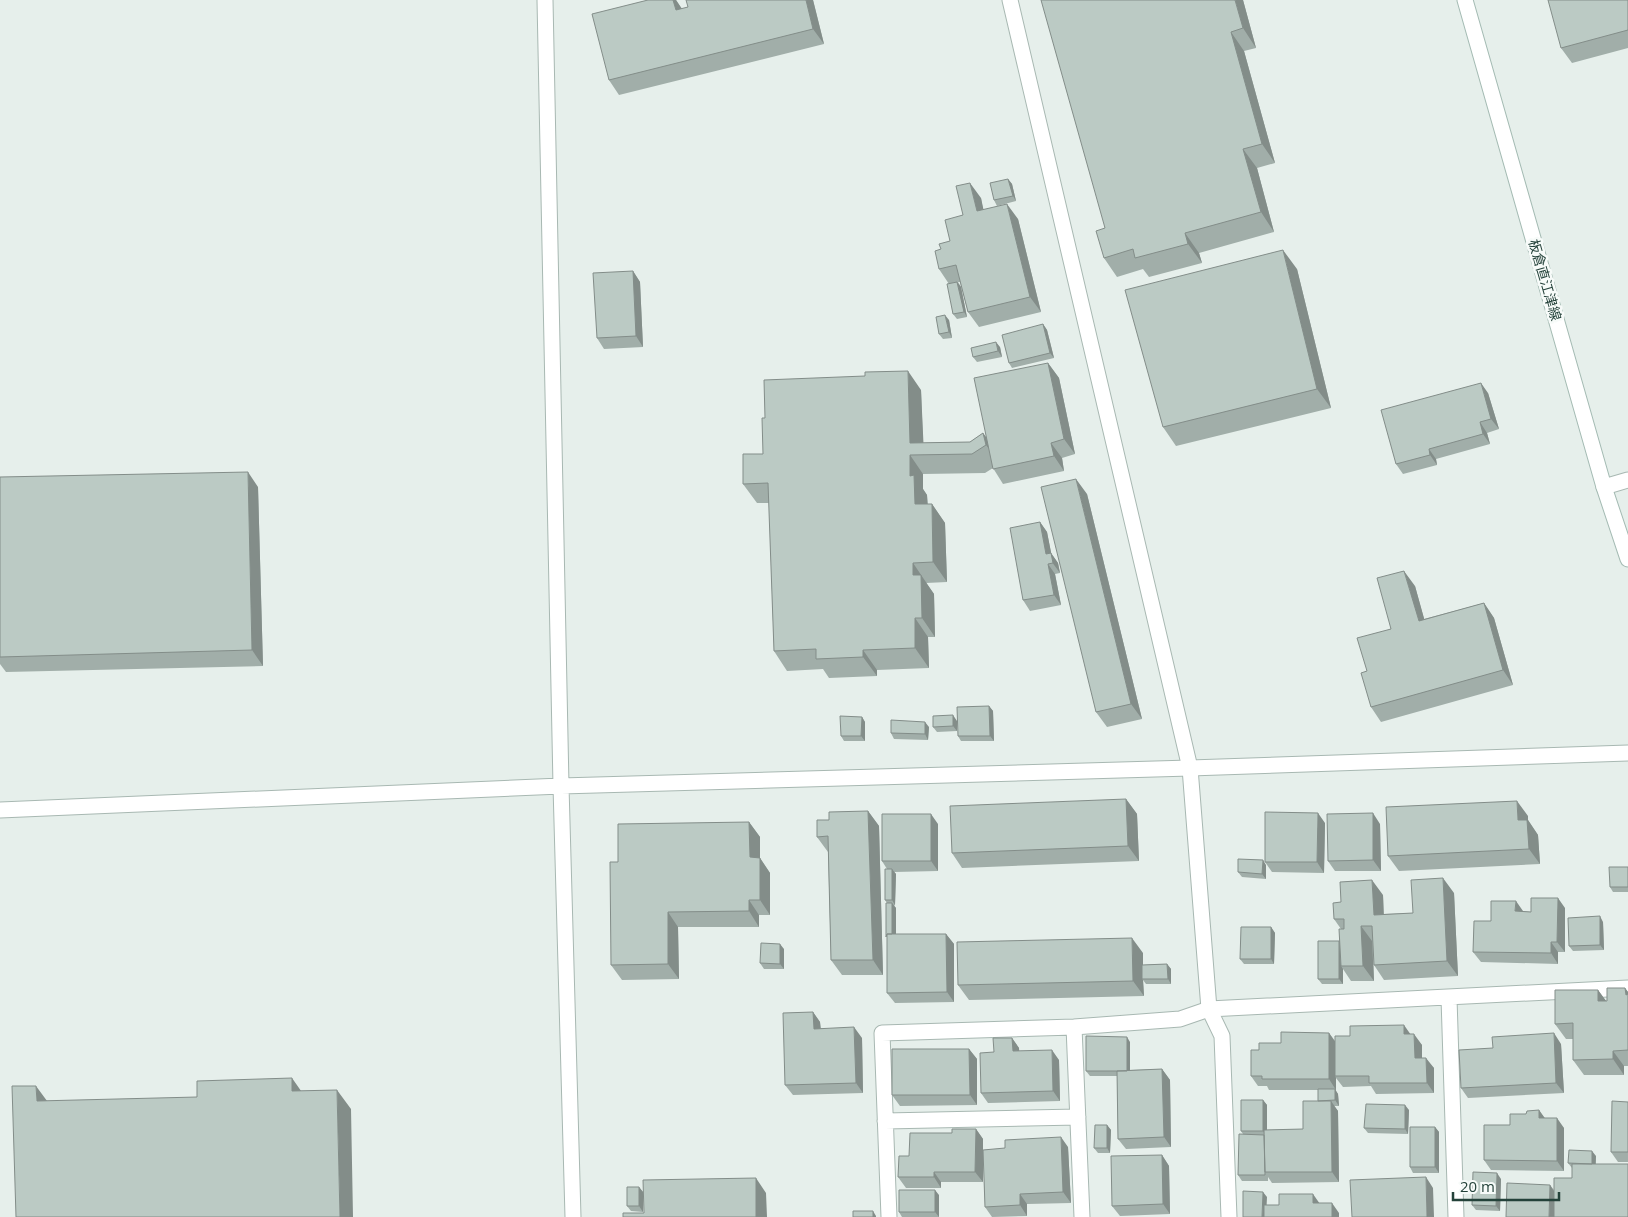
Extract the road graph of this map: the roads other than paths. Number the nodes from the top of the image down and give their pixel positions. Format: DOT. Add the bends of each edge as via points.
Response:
graph roads {
  1 [pos="545,0"];
  2 [pos="1010,0"];
  3 [pos="1465,0"];
  4 [pos="1628,480"];
  5 [pos="1604,487"];
  6 [pos="1628,559"];
  7 [pos="1628,753"];
  8 [pos="1190,768"];
  9 [pos="561,786"];
  10 [pos="0,810"];
  11 [pos="1628,988"];
  12 [pos="1449,998"];
  13 [pos="1209,1009"];
  14 [pos="1074,1027"];
  15 [pos="1078,1118"];
  16 [pos="885,1121"];
  17 [pos="573,1217"];
  18 [pos="889,1217"];
  19 [pos="1082,1217"];
  20 [pos="1229,1217"];
  21 [pos="1456,1217"];
  1 -- 9 [label="street"];
  2 -- 8 [label="street"];
  3 -- 5 [label="street, 板倉直江津線"];
  4 -- 5 [label="street"];
  5 -- 6 [label="street, 板倉直江津線"];
  7 -- 8 [label="street"];
  8 -- 9 [label="street"];
  8 -- 13 [label="street"];
  9 -- 10 [label="street"];
  9 -- 17 [label="street"];
  11 -- 12 [label="street"];
  12 -- 13 [label="street"];
  12 -- 21 [label="street"];
  13 -- 14 [label="street" via="1180,1019"];
  13 -- 20 [label="street" via="1222,1036"];
  14 -- 15 [label="street"];
  14 -- 16 [label="street" via="882,1033"];
  15 -- 16 [label="street"];
  15 -- 19 [label="street"];
  16 -- 18 [label="street"];
}
